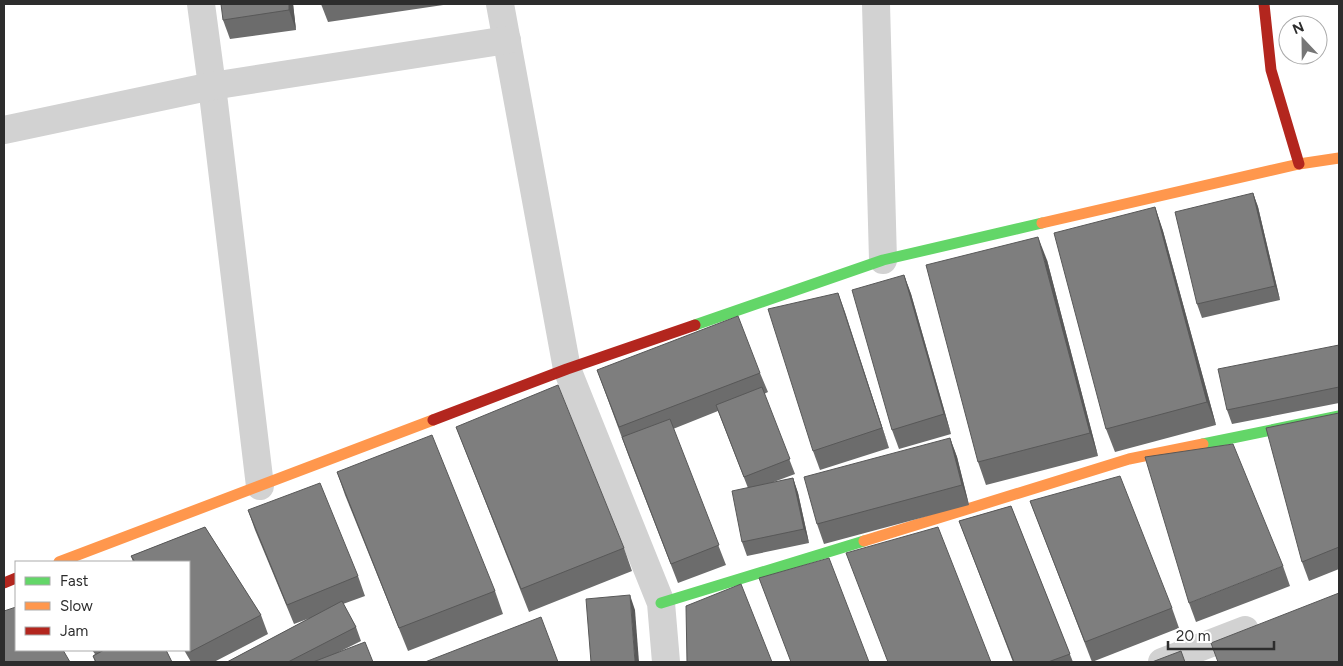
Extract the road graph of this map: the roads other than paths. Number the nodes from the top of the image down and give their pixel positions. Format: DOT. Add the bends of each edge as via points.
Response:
graph roads {
  1 [pos="201,4"];
  2 [pos="500,4"];
  3 [pos="876,4"];
  4 [pos="1264,4"];
  5 [pos="507,40"];
  6 [pos="212,86"];
  7 [pos="4,130"];
  8 [pos="1339,158"];
  9 [pos="1299,164"];
  10 [pos="883,260"];
  11 [pos="567,369"];
  12 [pos="1339,416"];
  13 [pos="260,486"];
  14 [pos="62,561"];
  15 [pos="661,602"];
  16 [pos="1268,621"];
  17 [pos="666,662"];
  18 [pos="1162,662"];
  1 -- 6 [label="street"];
  2 -- 5 [label="street"];
  3 -- 10 [label="street"];
  4 -- 9 [label="street" via="1271,70"];
  5 -- 6 [label="street"];
  5 -- 11 [label="street"];
  6 -- 7 [label="street"];
  6 -- 13 [label="street"];
  8 -- 9 [label="street"];
  9 -- 10 [label="street"];
  10 -- 11 [label="street"];
  11 -- 13 [label="street"];
  11 -- 15 [label="street"];
  12 -- 15 [label="street" via="1129,459"];
  13 -- 14 [label="street"];
  15 -- 17 [label="street"];
  16 -- 18 [label="street"];
}
